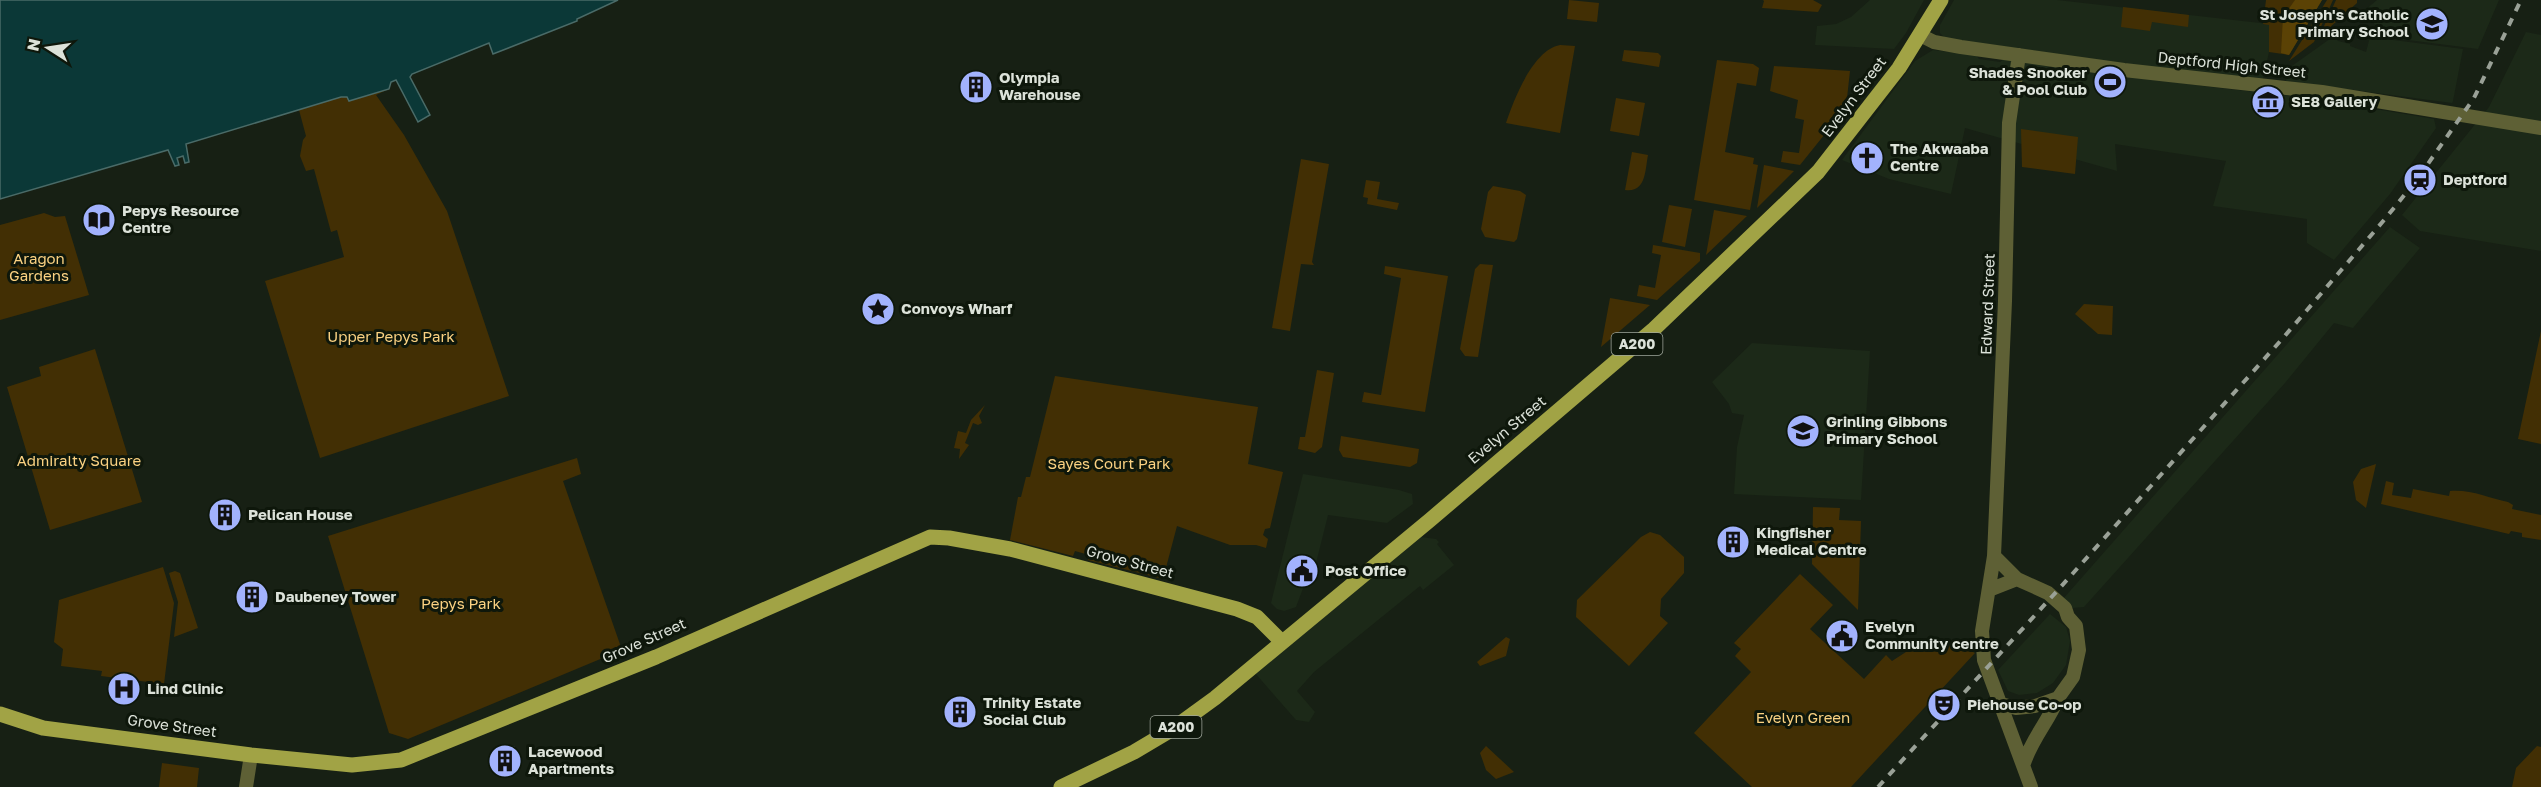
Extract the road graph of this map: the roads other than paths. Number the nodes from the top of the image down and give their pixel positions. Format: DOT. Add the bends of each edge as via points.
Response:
graph roads {
  1 [pos="1941,0"];
  2 [pos="1920,35"];
  3 [pos="2019,55"];
  4 [pos="2541,128"];
  5 [pos="1994,556"];
  6 [pos="2017,579"];
  7 [pos="1989,590"];
  8 [pos="1282,642"];
  9 [pos="2058,698"];
  10 [pos="2001,704"];
  11 [pos="0,714"];
  12 [pos="251,755"];
  13 [pos="2024,764"];
  14 [pos="246,787"];
  15 [pos="1061,787"];
  16 [pos="2031,787"];
  1 -- 2 [label="main road, A200"];
  2 -- 3 [label="street, Deptford High Street" via="1934,42"];
  2 -- 8 [label="main road, Evelyn Street / A200" via="1837,149 1764,226 1654,329"];
  3 -- 4 [label="street, Deptford High Street" via="2322,92"];
  3 -- 5 [label="street, Edward Street" via="2007,156"];
  5 -- 6 [label="street"];
  5 -- 7 [label="street, Edward Street"];
  6 -- 7 [label="street"];
  6 -- 9 [label="street" via="2037,589 2058,615 2072,621 2079,638 2077,664"];
  7 -- 10 [label="street, Edward Street" via="1982,651"];
  8 -- 12 [label="main road, Grove Street" via="1257,617 1237,609 1010,549 930,537 645,661 401,760 352,765"];
  8 -- 15 [label="main road, Evelyn Street / A200" via="1171,730"];
  9 -- 10 [label="street" via="2016,708"];
  9 -- 13 [label="street"];
  10 -- 13 [label="street, Edward Street"];
  11 -- 12 [label="main road, Grove Street" via="43,728"];
  12 -- 14 [label="street"];
  13 -- 16 [label="street, Edward Street"];
}
